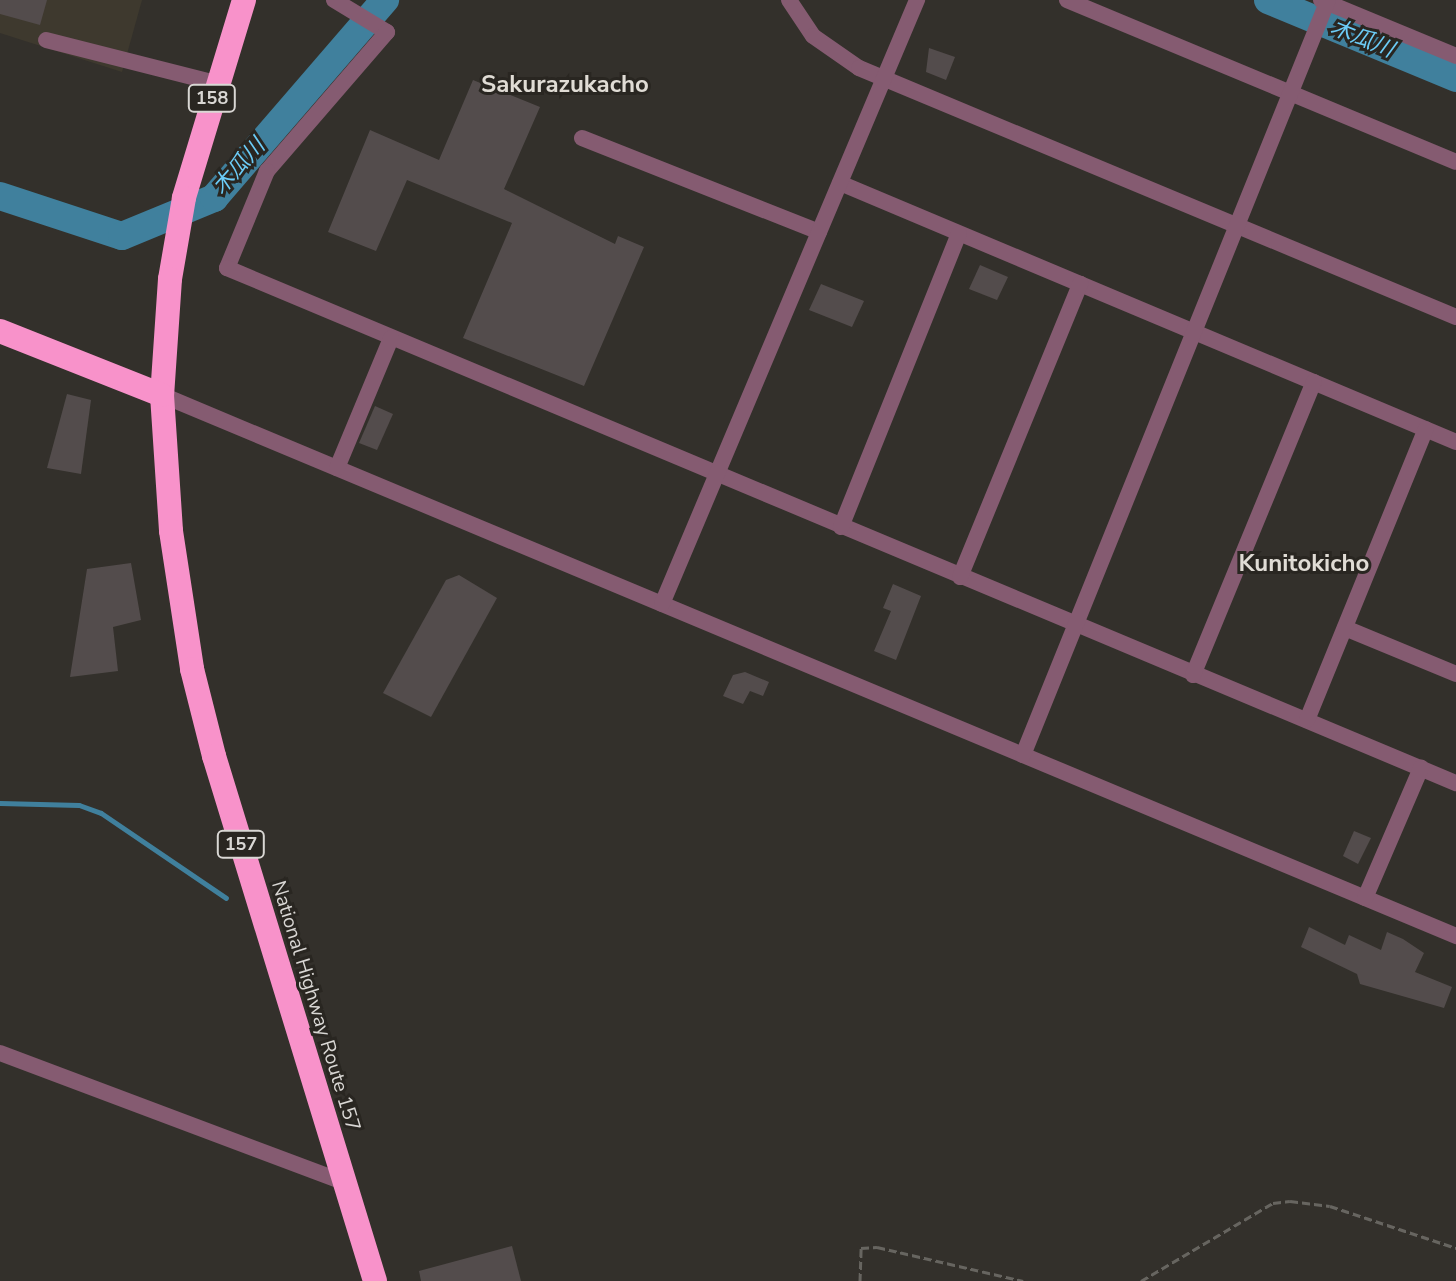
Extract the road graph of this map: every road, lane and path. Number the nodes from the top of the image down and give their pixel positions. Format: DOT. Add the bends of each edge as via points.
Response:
graph roads {
  1 [pos="244,0"];
  2 [pos="334,0"];
  3 [pos="789,0"];
  4 [pos="917,0"];
  5 [pos="1067,0"];
  6 [pos="360,7"];
  7 [pos="1324,8"];
  8 [pos="46,40"];
  9 [pos="1456,56"];
  10 [pos="884,79"];
  11 [pos="216,83"];
  12 [pos="1293,94"];
  13 [pos="582,138"];
  14 [pos="1456,162"];
  15 [pos="840,183"];
  16 [pos="1241,226"];
  17 [pos="819,232"];
  18 [pos="959,234"];
  19 [pos="1080,284"];
  20 [pos="1456,317"];
  21 [pos="0,331"];
  22 [pos="1197,333"];
  23 [pos="391,338"];
  24 [pos="1314,382"];
  25 [pos="162,395"];
  26 [pos="1426,429"];
  27 [pos="1456,442"];
  28 [pos="337,468"];
  29 [pos="717,475"];
  30 [pos="841,527"];
  31 [pos="960,577"];
  32 [pos="662,604"];
  33 [pos="1076,626"];
  34 [pos="1345,628"];
  35 [pos="1456,674"];
  36 [pos="1193,675"];
  37 [pos="1307,720"];
  38 [pos="1023,755"];
  39 [pos="1421,768"];
  40 [pos="1456,783"];
  41 [pos="1365,898"];
  42 [pos="1456,936"];
  43 [pos="0,1053"];
  44 [pos="345,1183"];
  45 [pos="1456,1248"];
  46 [pos="375,1281"];
  47 [pos="860,1281"];
  48 [pos="1023,1281"];
  49 [pos="1141,1281"];
  1 -- 11 [label="highway, 158"];
  2 -- 6 [label="street"];
  3 -- 10 [label="street" via="832,54"];
  4 -- 10 [label="street"];
  5 -- 12 [label="street"];
  6 -- 23 [label="street" via="384,30 267,171 227,268"];
  7 -- 9 [label="street"];
  7 -- 12 [label="street"];
  8 -- 11 [label="street"];
  10 -- 15 [label="street"];
  10 -- 16 [label="street"];
  11 -- 25 [label="highway, 158" via="184,198"];
  12 -- 14 [label="street"];
  12 -- 16 [label="street"];
  13 -- 17 [label="street"];
  15 -- 17 [label="street"];
  15 -- 18 [label="street"];
  16 -- 20 [label="street"];
  16 -- 22 [label="street"];
  17 -- 29 [label="street"];
  18 -- 19 [label="street"];
  18 -- 30 [label="street"];
  19 -- 22 [label="street"];
  19 -- 31 [label="street"];
  21 -- 25 [label="highway"];
  22 -- 24 [label="street"];
  22 -- 33 [label="street"];
  23 -- 28 [label="street"];
  23 -- 29 [label="street"];
  24 -- 26 [label="street"];
  24 -- 36 [label="street"];
  25 -- 28 [label="street"];
  25 -- 44 [label="highway, National Highway Route 157 / 157" via="177,595 192,669"];
  26 -- 27 [label="street"];
  26 -- 34 [label="street"];
  28 -- 32 [label="street"];
  29 -- 30 [label="street"];
  29 -- 32 [label="street"];
  30 -- 31 [label="street"];
  31 -- 33 [label="street"];
  32 -- 38 [label="street"];
  33 -- 36 [label="street"];
  33 -- 38 [label="street"];
  34 -- 35 [label="street"];
  34 -- 37 [label="street"];
  36 -- 37 [label="street"];
  37 -- 39 [label="street"];
  38 -- 41 [label="street"];
  39 -- 40 [label="street"];
  39 -- 41 [label="street"];
  41 -- 42 [label="street"];
  43 -- 44 [label="street"];
  44 -- 46 [label="highway, National Highway Route 157 / 157"];
  45 -- 49 [label="path" via="1330,1206 1290,1201 1273,1203"];
  47 -- 48 [label="path" via="861,1248 877,1247"];
}
